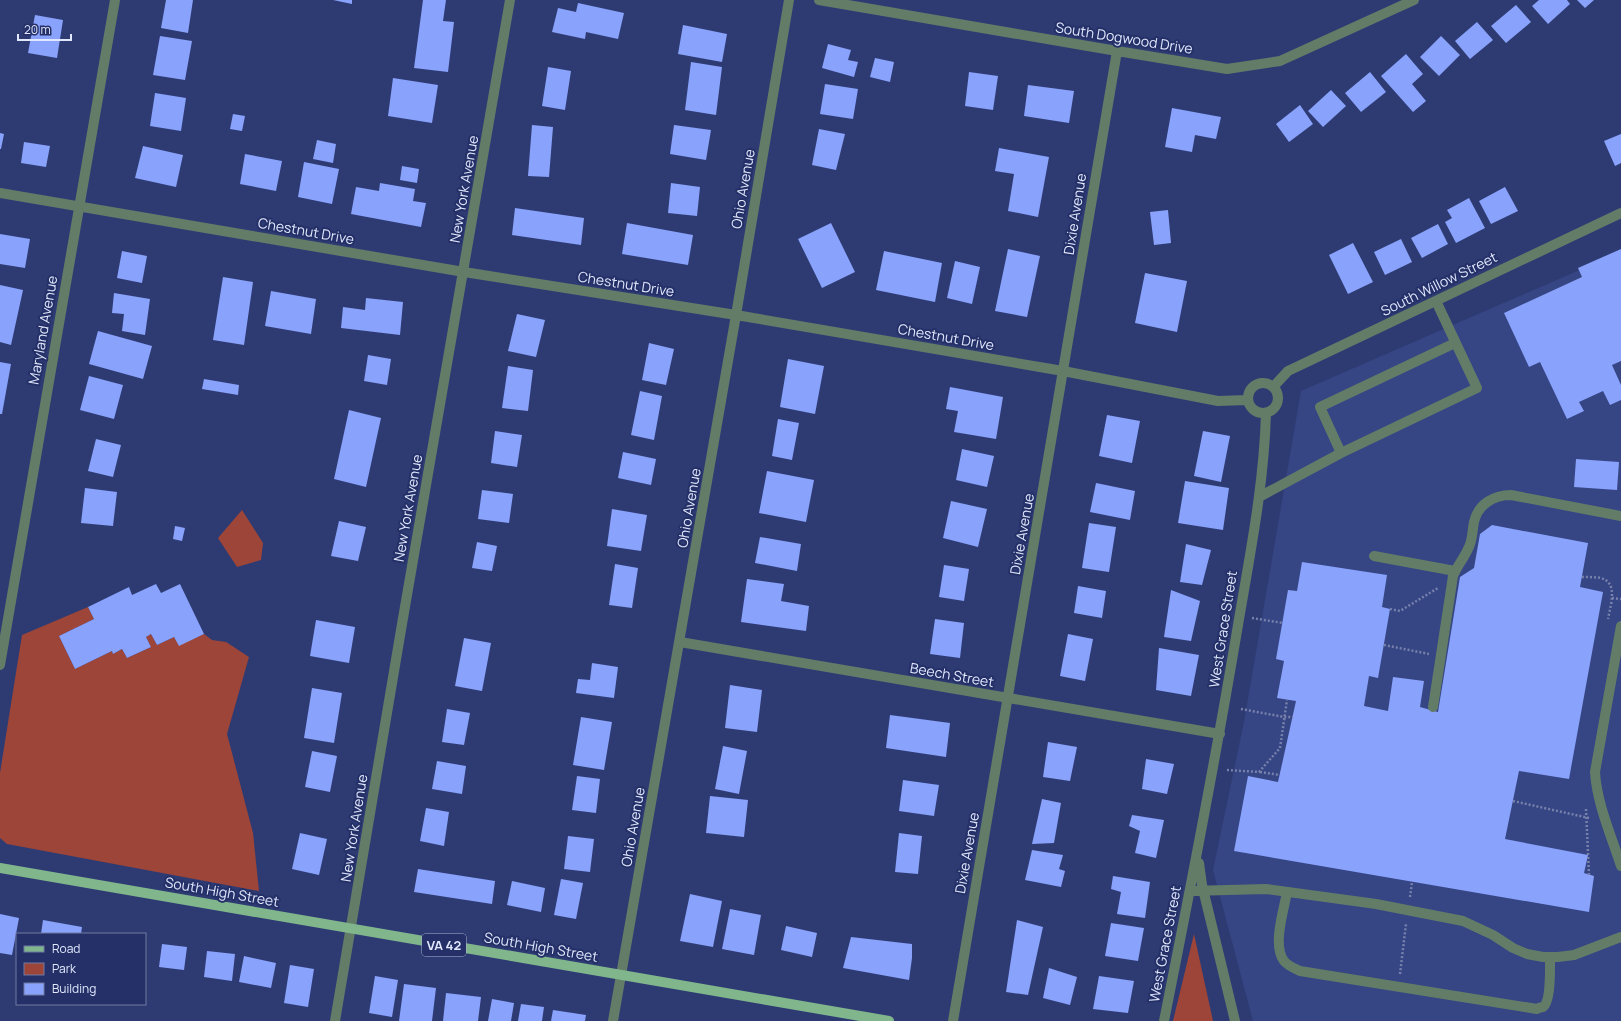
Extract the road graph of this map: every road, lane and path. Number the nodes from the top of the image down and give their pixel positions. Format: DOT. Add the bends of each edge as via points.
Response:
graph roads {
  1 [pos="115,0"];
  2 [pos="510,0"];
  3 [pos="789,0"];
  4 [pos="819,0"];
  5 [pos="1414,0"];
  6 [pos="1117,51"];
  7 [pos="0,193"];
  8 [pos="78,207"];
  9 [pos="1621,213"];
  10 [pos="464,272"];
  11 [pos="1436,301"];
  12 [pos="736,315"];
  13 [pos="1455,342"];
  14 [pos="1063,371"];
  15 [pos="1273,387"];
  16 [pos="1247,400"];
  17 [pos="1266,413"];
  18 [pos="1341,453"];
  19 [pos="1259,497"];
  20 [pos="1621,516"];
  21 [pos="1374,556"];
  22 [pos="1455,571"];
  23 [pos="1612,598"];
  24 [pos="1621,599"];
  25 [pos="1390,609"];
  26 [pos="1240,616"];
  27 [pos="1283,623"];
  28 [pos="1621,626"];
  29 [pos="680,642"];
  30 [pos="1384,645"];
  31 [pos="1441,656"];
  32 [pos="0,665"];
  33 [pos="1008,699"];
  34 [pos="1286,700"];
  35 [pos="1433,708"];
  36 [pos="1241,709"];
  37 [pos="1284,717"];
  38 [pos="1293,717"];
  39 [pos="1220,734"];
  40 [pos="1214,769"];
  41 [pos="1259,772"];
  42 [pos="1280,775"];
  43 [pos="1513,801"];
  44 [pos="1606,822"];
  45 [pos="1199,849"];
  46 [pos="1621,865"];
  47 [pos="0,868"];
  48 [pos="1412,882"];
  49 [pos="1203,890"];
  50 [pos="1190,891"];
  51 [pos="1288,892"];
  52 [pos="1407,910"];
  53 [pos="351,929"];
  54 [pos="1621,936"];
  55 [pos="1550,958"];
  56 [pos="621,975"];
  57 [pos="1398,987"];
  58 [pos="335,1021"];
  59 [pos="613,1021"];
  60 [pos="889,1021"];
  61 [pos="953,1021"];
  62 [pos="1164,1021"];
  63 [pos="1235,1021"];
  1 -- 8 [label="street, Maryland Avenue"];
  2 -- 10 [label="street, New York Avenue"];
  3 -- 12 [label="street, Ohio Avenue"];
  4 -- 6 [label="street, South Dogwood Drive"];
  5 -- 6 [label="street, South Dogwood Drive" via="1280,61 1228,68"];
  6 -- 14 [label="street, Dixie Avenue"];
  7 -- 8 [label="street, Chestnut Drive"];
  8 -- 10 [label="street, Chestnut Drive"];
  8 -- 32 [label="street, Maryland Avenue"];
  9 -- 11 [label="street, South Willow Street"];
  10 -- 12 [label="street, Chestnut Drive"];
  10 -- 53 [label="street, New York Avenue"];
  11 -- 13 [label="street"];
  11 -- 15 [label="street, South Willow Street" via="1288,371"];
  12 -- 14 [label="street, Chestnut Drive"];
  12 -- 29 [label="street, Ohio Avenue"];
  13 -- 18 [label="street" via="1320,407"];
  13 -- 18 [label="street" via="1477,388"];
  14 -- 16 [label="street, Chestnut Drive" via="1218,401"];
  14 -- 33 [label="street, Dixie Avenue"];
  15 -- 16 [label="street" via="1258,384 1249,390"];
  15 -- 17 [label="street" via="1278,395 1277,404"];
  16 -- 17 [label="street" via="1252,410"];
  17 -- 19 [label="street, West Grace Street" via="1266,444"];
  18 -- 19 [label="street"];
  19 -- 26 [label="street, West Grace Street"];
  20 -- 22 [label="street" via="1511,495 1495,498 1486,503 1477,514 1471,543"];
  21 -- 22 [label="street"];
  22 -- 25 [label="path" via="1436,589 1400,611"];
  22 -- 31 [label="street"];
  23 -- 24 [label="path"];
  26 -- 27 [label="path"];
  26 -- 39 [label="street, West Grace Street"];
  28 -- 44 [label="street" via="1595,772"];
  29 -- 33 [label="street, Beech Street"];
  29 -- 56 [label="street, Ohio Avenue"];
  30 -- 31 [label="path"];
  31 -- 35 [label="street"];
  33 -- 39 [label="street, Beech Street"];
  33 -- 61 [label="street, Dixie Avenue"];
  34 -- 37 [label="path"];
  36 -- 37 [label="path"];
  37 -- 38 [label="path"];
  37 -- 41 [label="path" via="1280,748"];
  39 -- 40 [label="street, West Grace Street"];
  40 -- 41 [label="path"];
  40 -- 45 [label="street, West Grace Street"];
  41 -- 42 [label="path"];
  43 -- 44 [label="path"];
  44 -- 46 [label="street"];
  45 -- 49 [label="street, West Grace Street"];
  45 -- 50 [label="street, West Grace Street"];
  47 -- 53 [label="main road, South High Street / VA 42"];
  48 -- 52 [label="path"];
  49 -- 50 [label="street"];
  49 -- 51 [label="street" via="1266,889"];
  49 -- 63 [label="street, West Grace Street"];
  50 -- 62 [label="street, West Grace Street"];
  51 -- 52 [label="street"];
  51 -- 57 [label="street" via="1279,950 1289,966 1300,971"];
  52 -- 55 [label="street" via="1463,921 1520,952"];
  52 -- 57 [label="path"];
  53 -- 56 [label="main road, South High Street / VA 42"];
  53 -- 58 [label="street, New York Avenue"];
  54 -- 55 [label="street" via="1574,955"];
  55 -- 57 [label="street" via="1549,990 1543,1007"];
  56 -- 59 [label="street, Ohio Avenue"];
  56 -- 60 [label="main road, South High Street / VA 42"];
}
